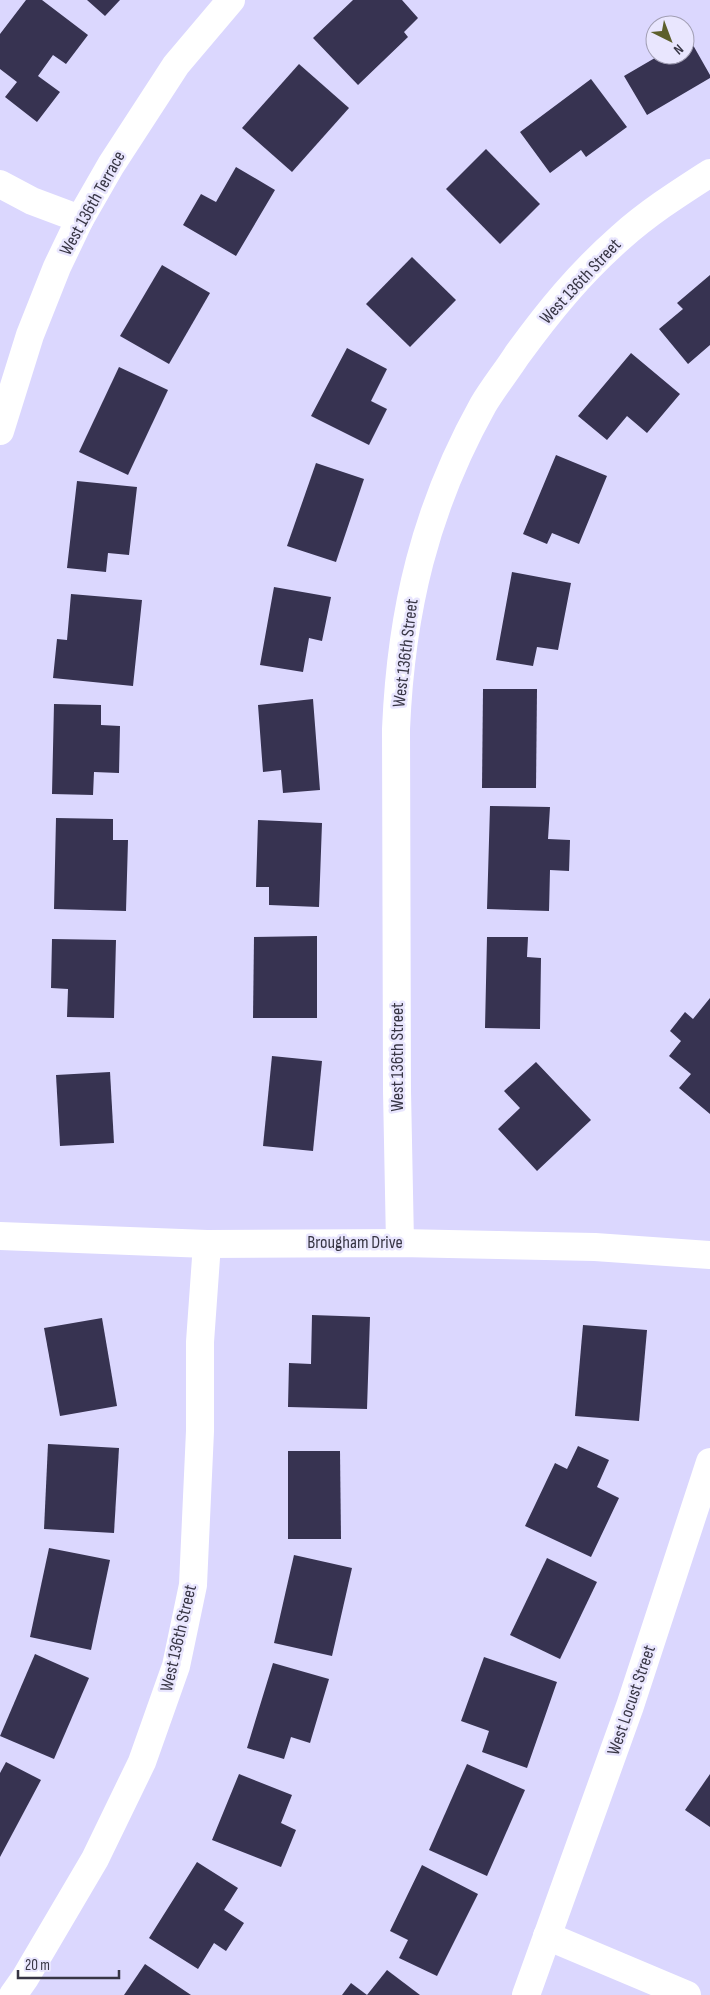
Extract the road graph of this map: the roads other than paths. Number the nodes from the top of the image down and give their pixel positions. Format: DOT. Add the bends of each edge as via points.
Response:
graph roads {
  1 [pos="231,0"];
  2 [pos="710,173"];
  3 [pos="0,184"];
  4 [pos="80,219"];
  5 [pos="0,431"];
  6 [pos="0,1236"];
  7 [pos="400,1243"];
  8 [pos="207,1244"];
  9 [pos="710,1255"];
  10 [pos="710,1462"];
  11 [pos="547,1936"];
  12 [pos="14,1995"];
  13 [pos="526,1995"];
  14 [pos="687,1995"];
  1 -- 4 [label="street, West 136th Terrace" via="176,65"];
  2 -- 7 [label="street, West 136th Street" via="622,236 547,313 480,412 458,454 419,560 407,614 396,730"];
  3 -- 4 [label="street" via="32,201"];
  4 -- 5 [label="street, West 136th Terrace" via="30,335"];
  6 -- 8 [label="street, Brougham Drive"];
  7 -- 8 [label="street, Brougham Drive"];
  7 -- 9 [label="street, Brougham Drive" via="595,1247"];
  8 -- 12 [label="street, West 136th Street" via="200,1342 200,1431 193,1584 176,1666 142,1762 95,1859"];
  10 -- 11 [label="street, West Locust Street" via="630,1706"];
  11 -- 13 [label="street, West Locust Street"];
  11 -- 14 [label="street"];
}
